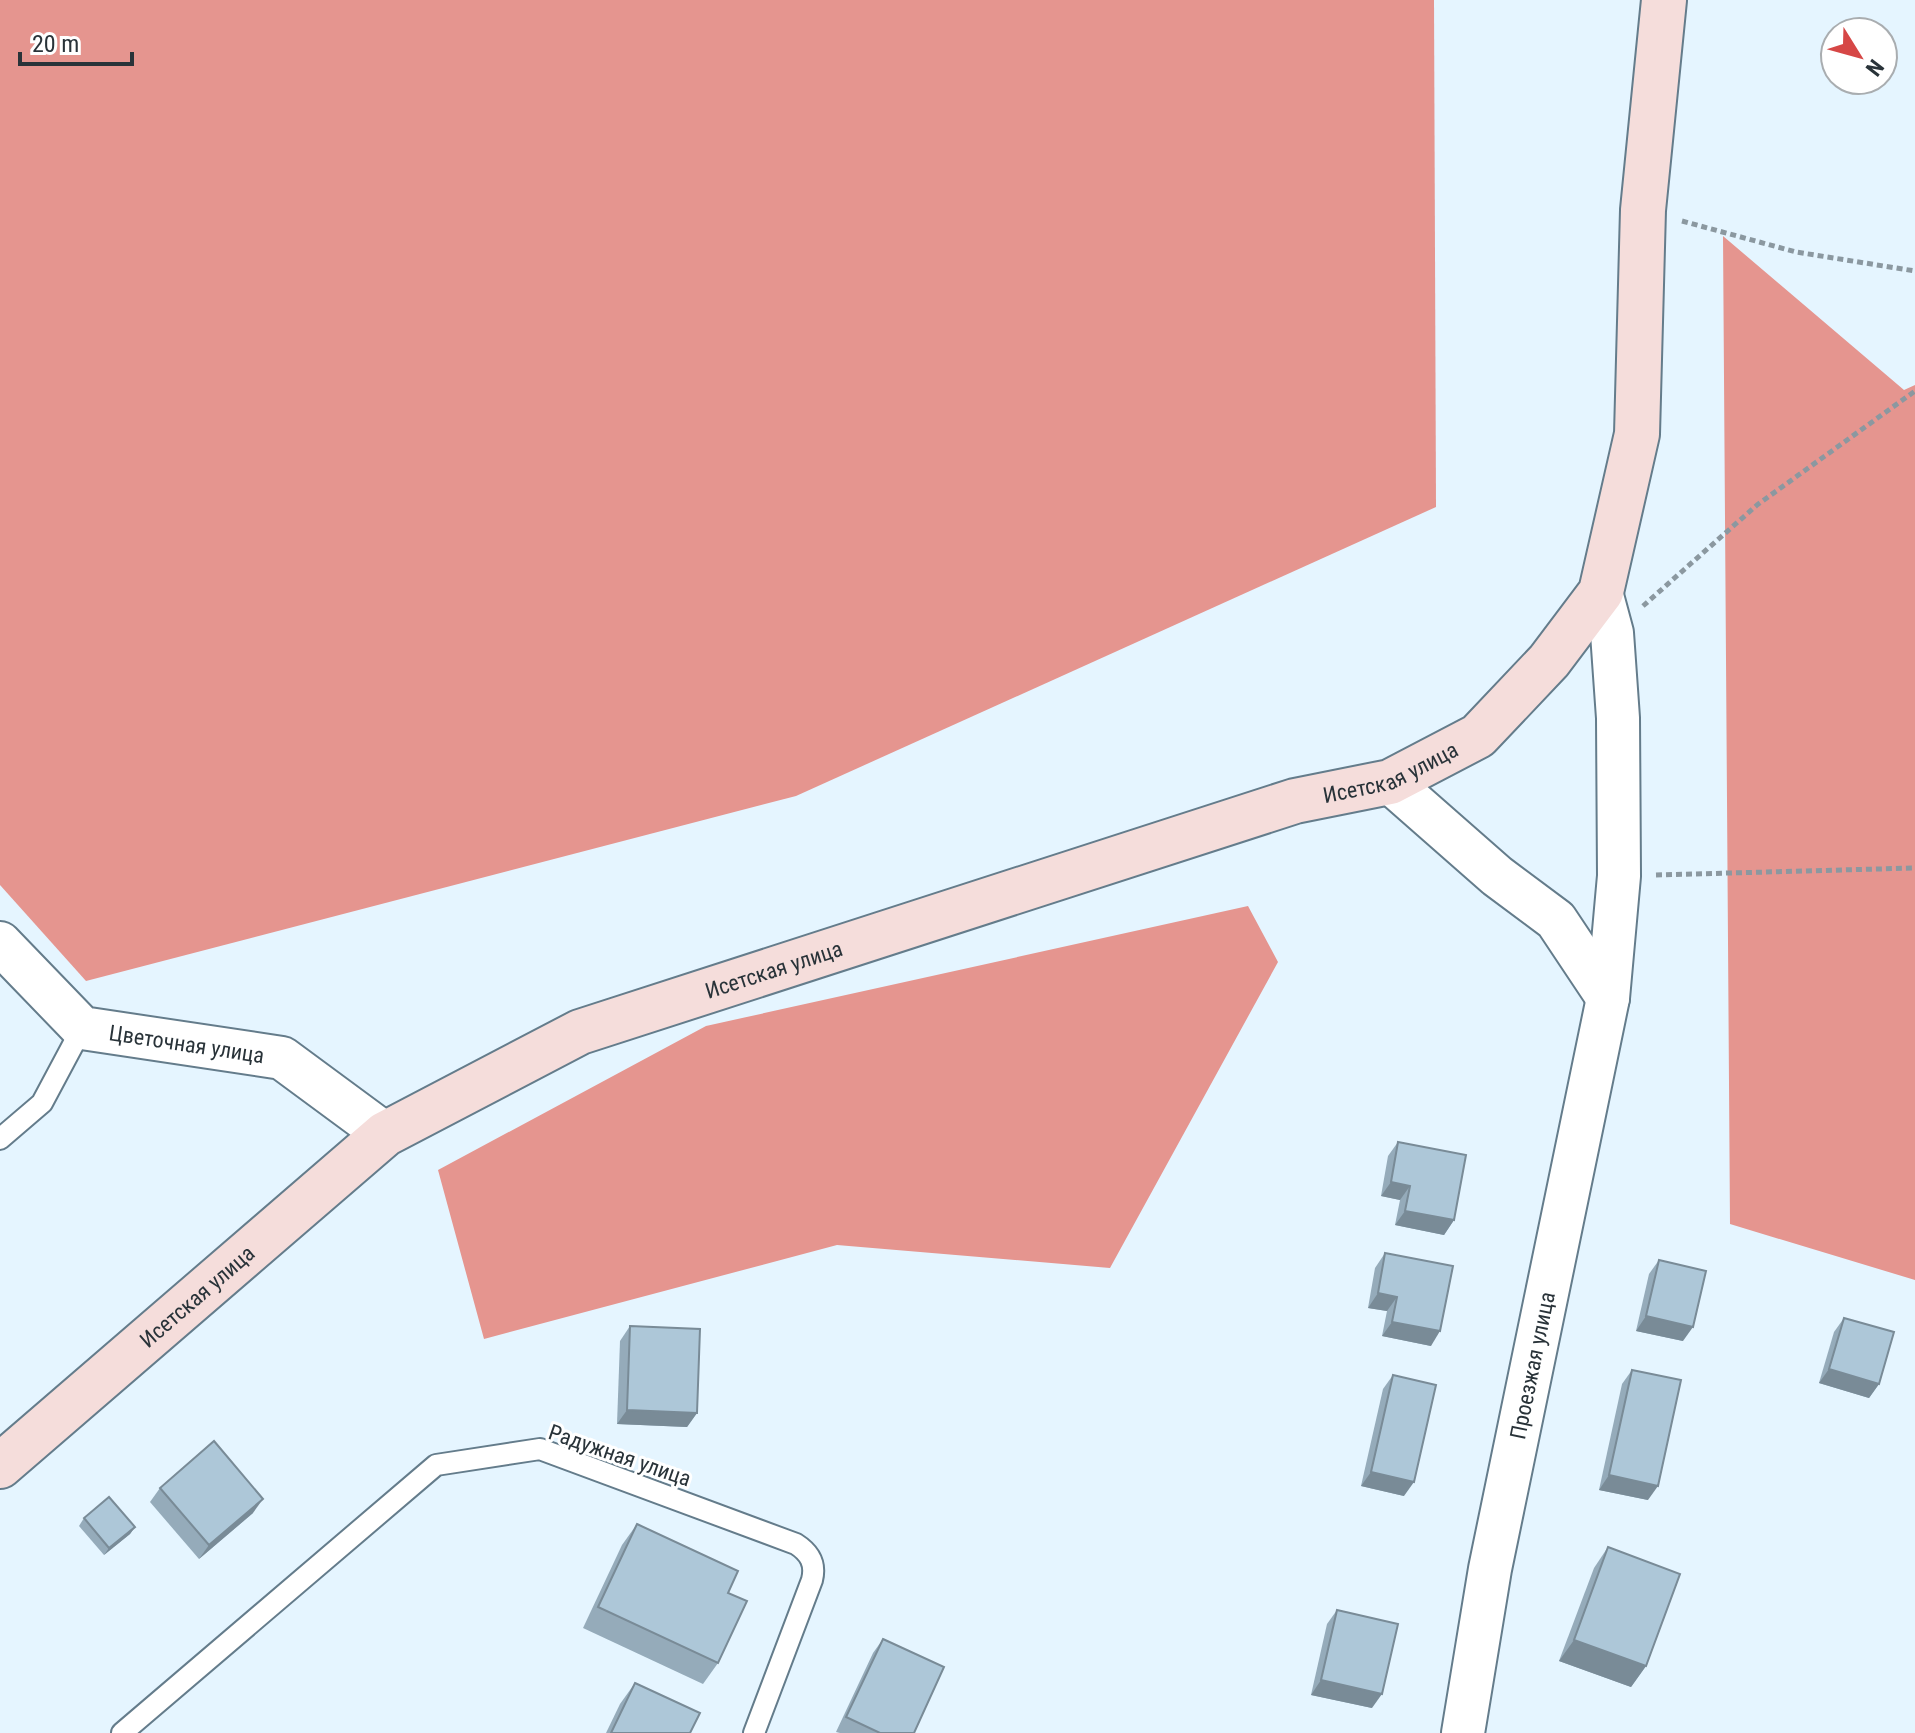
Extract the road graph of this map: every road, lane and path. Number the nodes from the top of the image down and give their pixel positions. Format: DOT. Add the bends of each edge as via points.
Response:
graph roads {
  1 [pos="1664,0"];
  2 [pos="1643,210"];
  3 [pos="1915,271"];
  4 [pos="1915,391"];
  5 [pos="1601,592"];
  6 [pos="1612,633"];
  7 [pos="1390,782"];
  8 [pos="1915,868"];
  9 [pos="1619,876"];
  10 [pos="0,943"];
  11 [pos="1608,998"];
  12 [pos="82,1028"];
  13 [pos="385,1134"];
  14 [pos="0,1139"];
  15 [pos="0,1466"];
  16 [pos="122,1733"];
  17 [pos="754,1733"];
  18 [pos="1463,1733"];
  1 -- 2 [label="main road"];
  2 -- 3 [label="path" via="1796,252"];
  2 -- 5 [label="main road" via="1637,434"];
  4 -- 6 [label="path" via="1757,505"];
  5 -- 6 [label="street, Проезжая улица"];
  5 -- 7 [label="main road, Исетская улица" via="1549,661 1478,736"];
  6 -- 9 [label="street, Проезжая улица"];
  7 -- 11 [label="street" via="1556,920"];
  7 -- 13 [label="main road, Исетская улица" via="1295,801 580,1032"];
  8 -- 9 [label="path"];
  9 -- 11 [label="street, Проезжая улица"];
  10 -- 12 [label="street, Цветочная улица"];
  11 -- 18 [label="street, Проезжая улица" via="1490,1569"];
  12 -- 13 [label="street, Цветочная улица" via="282,1058"];
  12 -- 14 [label="lane" via="42,1103"];
  13 -- 15 [label="main road, Исетская улица"];
  16 -- 17 [label="lane, Радужная улица" via="431,1467 536,1449 796,1544 809,1555 812,1580"];
}
